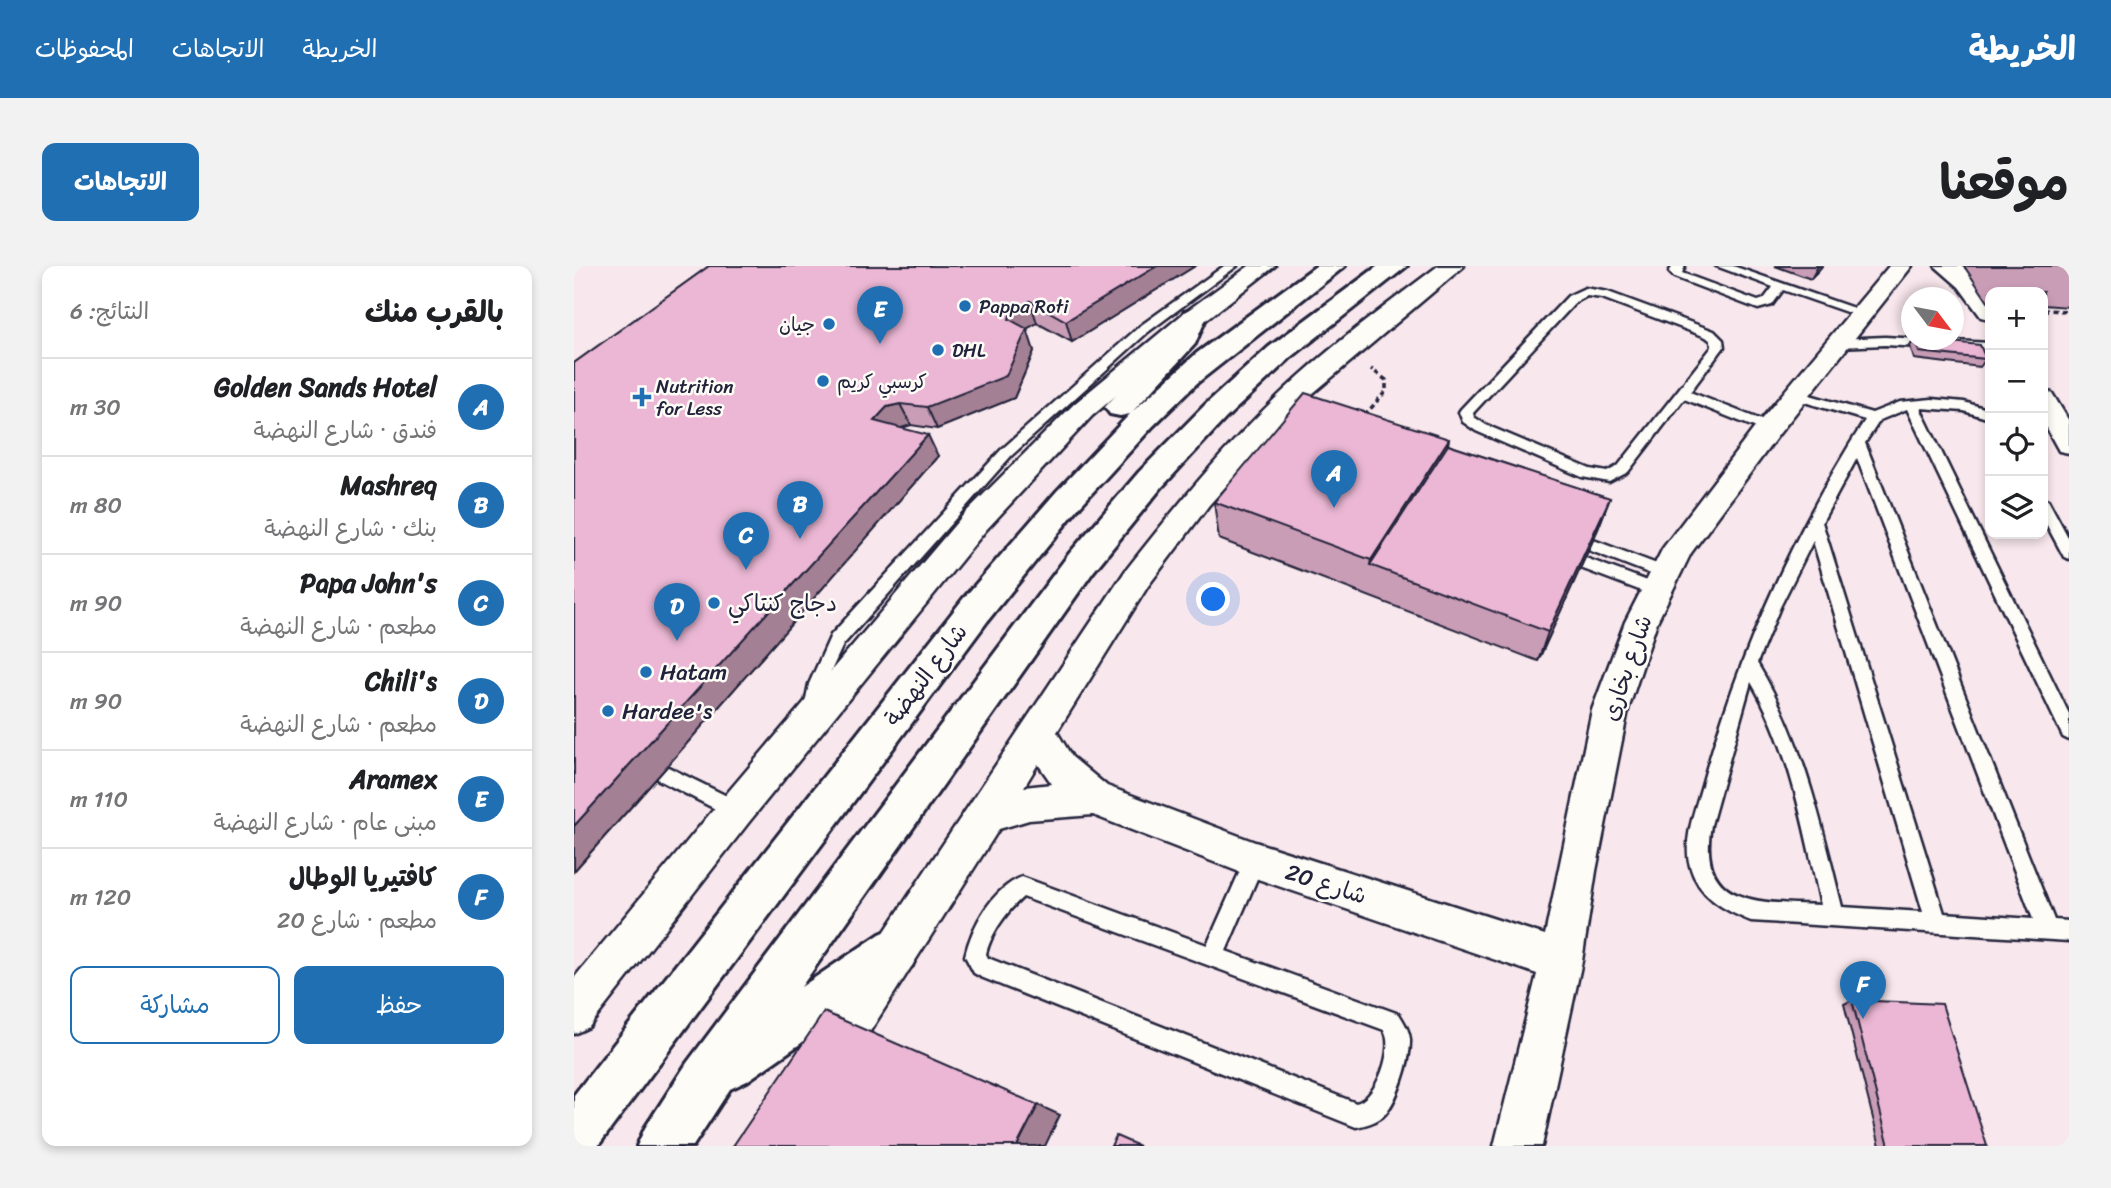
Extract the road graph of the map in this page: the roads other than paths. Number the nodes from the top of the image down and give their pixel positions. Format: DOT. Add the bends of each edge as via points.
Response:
graph roads {
  1 [pos="1231,266"];
  2 [pos="1264,266"];
  3 [pos="1332,266"];
  4 [pos="1394,266"];
  5 [pos="1453,266"];
  6 [pos="1679,266"];
  7 [pos="1722,266"];
  8 [pos="1901,266"];
  9 [pos="1946,266"];
  10 [pos="1780,286"];
  11 [pos="1985,305"];
  12 [pos="1862,313"];
  13 [pos="1192,318"];
  14 [pos="1838,343"];
  15 [pos="1985,347"];
  16 [pos="1683,394"];
  17 [pos="1796,395"];
  18 [pos="1912,405"];
  19 [pos="2048,408"];
  20 [pos="1985,413"];
  21 [pos="1874,418"];
  22 [pos="1769,428"];
  23 [pos="1858,443"];
  24 [pos="2069,444"];
  25 [pos="1102,461"];
  26 [pos="2048,513"];
  27 [pos="1815,523"];
  28 [pos="1591,545"];
  29 [pos="2069,553"];
  30 [pos="1583,563"];
  31 [pos="1659,581"];
  32 [pos="1749,664"];
  33 [pos="811,720"];
  34 [pos="1038,731"];
  35 [pos="2069,732"];
  36 [pos="662,772"];
  37 [pos="1094,798"];
  38 [pos="736,810"];
  39 [pos="986,816"];
  40 [pos="1255,860"];
  41 [pos="1834,917"];
  42 [pos="1937,923"];
  43 [pos="2047,929"];
  44 [pos="2069,931"];
  45 [pos="896,950"];
  46 [pos="1213,956"];
  47 [pos="1561,961"];
  48 [pos="574,1012"];
  49 [pos="705,1081"];
  50 [pos="574,1136"];
  51 [pos="663,1146"];
  52 [pos="770,1146"];
  53 [pos="1518,1146"];
  1 -- 33 [label="lane" via="1144,329 1006,453 837,640 816,684"];
  2 -- 13 [label="street"];
  3 -- 25 [label="main road, شارع النهضة" via="1246,327 1168,394"];
  4 -- 49 [label="main road" via="1279,353 1150,481 1081,563"];
  5 -- 34 [label="street" via="1344,351 1137,578"];
  6 -- 10 [label="lane" via="1678,275 1758,304 1768,302"];
  7 -- 10 [label="lane"];
  8 -- 12 [label="street, شارع بخارى"];
  9 -- 11 [label="street" via="1967,282"];
  10 -- 12 [label="lane"];
  12 -- 14 [label="street, شارع بخارى"];
  13 -- 25 [label="main road" via="1185,338 1106,425 1099,444"];
  13 -- 33 [label="street" via="1083,410 984,512"];
  14 -- 15 [label="lane"];
  14 -- 17 [label="street, شارع بخارى"];
  16 -- 16 [label="lane" via="1718,347 1717,340 1585,292 1572,299 1466,412 1481,428 1587,474 1609,477 1623,469"];
  16 -- 22 [label="lane"];
  17 -- 21 [label="lane"];
  17 -- 22 [label="street, شارع بخارى"];
  18 -- 20 [label="lane" via="1964,405"];
  18 -- 21 [label="lane"];
  18 -- 35 [label="lane"];
  19 -- 24 [label="street"];
  21 -- 23 [label="lane"];
  22 -- 31 [label="street, شارع بخارى" via="1678,548"];
  23 -- 27 [label="lane"];
  23 -- 43 [label="lane"];
  25 -- 50 [label="main road, شارع النهضة" via="976,609"];
  26 -- 29 [label="lane"];
  27 -- 32 [label="lane"];
  27 -- 42 [label="lane"];
  28 -- 31 [label="lane"];
  30 -- 31 [label="lane"];
  31 -- 47 [label="street, شارع بخارى" via="1610,710"];
  32 -- 41 [label="lane" via="1785,730"];
  32 -- 41 [label="lane" via="1710,790 1698,858 1703,874 1715,891 1751,911"];
  33 -- 38 [label="street"];
  34 -- 37 [label="street, شارع 20" via="1059,768"];
  34 -- 39 [label="street"];
  36 -- 38 [label="lane"];
  37 -- 39 [label="street, شارع 20" via="1029,803"];
  37 -- 40 [label="street, شارع 20"];
  38 -- 48 [label="street"];
  39 -- 45 [label="street"];
  40 -- 46 [label="lane"];
  40 -- 47 [label="street, شارع 20"];
  41 -- 42 [label="lane"];
  42 -- 43 [label="lane"];
  43 -- 44 [label="lane"];
  45 -- 49 [label="main road"];
  45 -- 52 [label="street"];
  46 -- 46 [label="lane" via="1391,1021 1399,1041 1374,1111 1356,1115 981,966 975,956 1006,897 1022,887"];
  47 -- 53 [label="street, شارع بخارى"];
  49 -- 51 [label="main road"];
}
